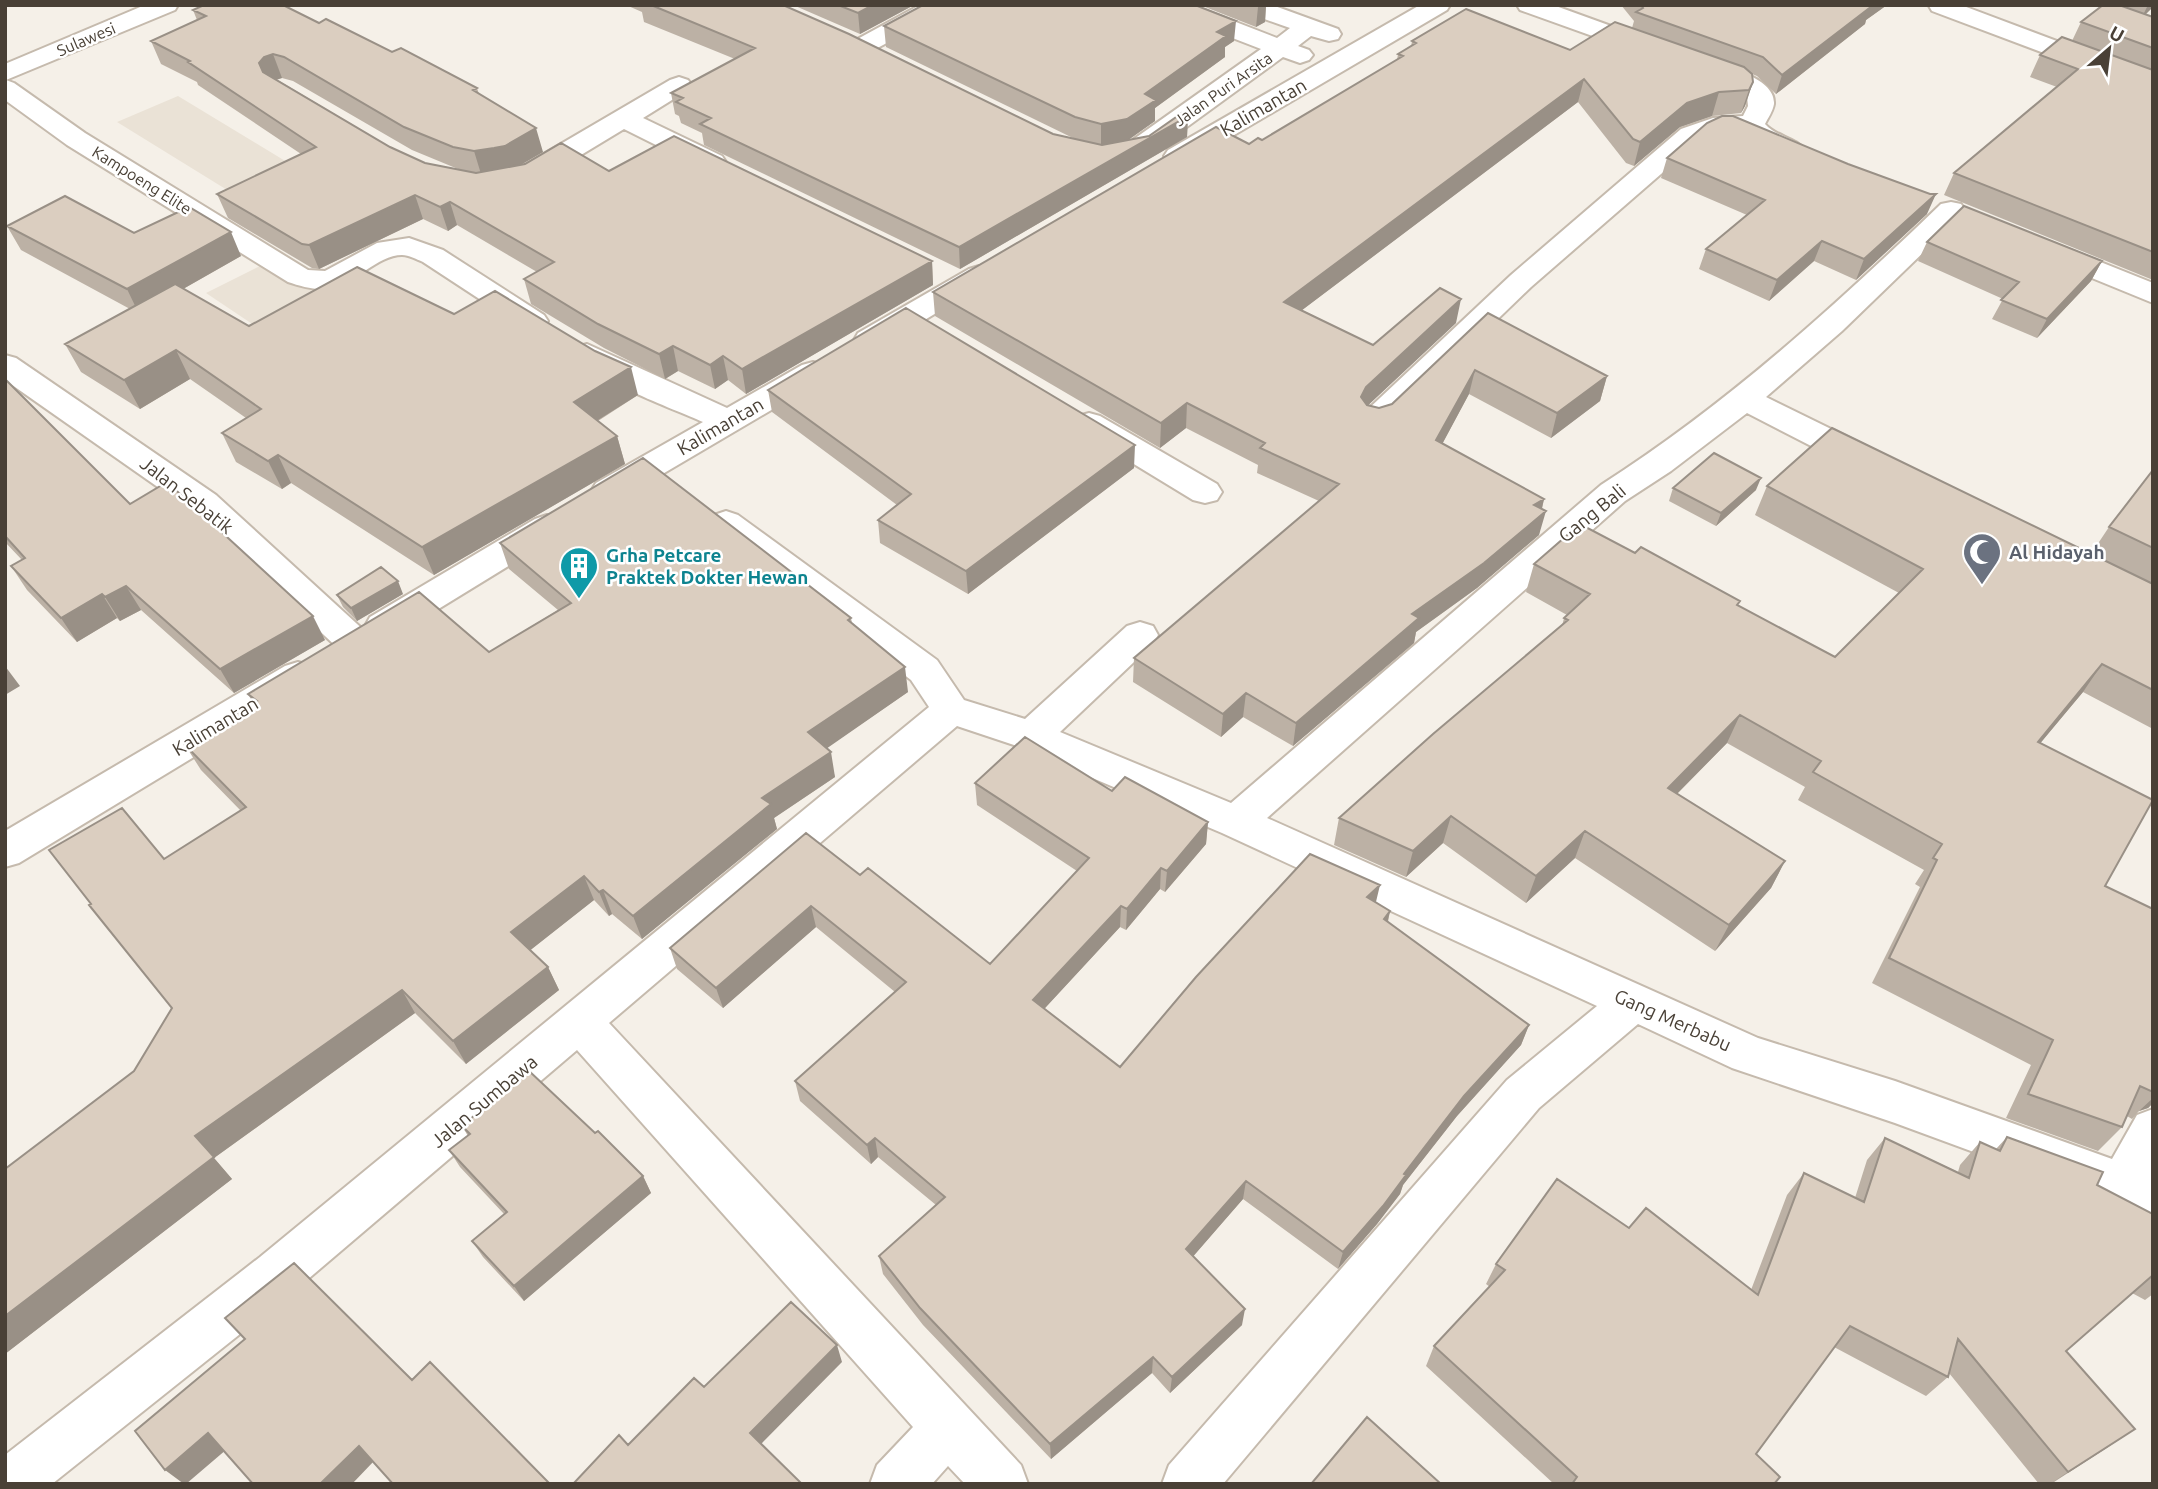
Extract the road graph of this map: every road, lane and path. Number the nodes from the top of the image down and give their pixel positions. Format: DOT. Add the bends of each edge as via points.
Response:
graph roads {
  1 [pos="166,5"];
  2 [pos="939,5"];
  3 [pos="1169,5"];
  4 [pos="1248,5"];
  5 [pos="1438,5"];
  6 [pos="1529,5"];
  7 [pos="1941,6"];
  8 [pos="1308,27"];
  9 [pos="837,37"];
  10 [pos="1367,46"];
  11 [pos="861,47"];
  12 [pos="1282,48"];
  13 [pos="5,50"];
  14 [pos="885,59"];
  15 [pos="29,63"];
  16 [pos="1331,67"];
  17 [pos="5,73"];
  18 [pos="679,85"];
  19 [pos="2153,86"];
  20 [pos="5,88"];
  21 [pos="624,119"];
  22 [pos="1752,125"];
  23 [pos="1120,155"];
  24 [pos="1815,160"];
  25 [pos="737,174"];
  26 [pos="1145,176"];
  27 [pos="508,181"];
  28 [pos="1952,211"];
  29 [pos="2027,242"];
  30 [pos="1008,257"];
  31 [pos="2153,294"];
  32 [pos="5,365"];
  33 [pos="1744,400"];
  34 [pos="1063,408"];
  35 [pos="1375,420"];
  36 [pos="729,421"];
  37 [pos="1893,474"];
  38 [pos="674,484"];
  39 [pos="1205,492"];
  40 [pos="1140,635"];
  41 [pos="335,654"];
  42 [pos="951,710"];
  43 [pos="1031,736"];
  44 [pos="1237,822"];
  45 [pos="13,836"];
  46 [pos="1633,1002"];
  47 [pos="579,1021"];
  48 [pos="2153,1130"];
  49 [pos="2138,1190"];
  50 [pos="948,1428"];
  51 [pos="10,1484"];
  52 [pos="896,1484"];
  53 [pos="1002,1484"];
  54 [pos="1188,1484"];
  1 -- 15 [label="street, Sulawesi"];
  2 -- 11 [label="street"];
  3 -- 12 [label="street, Jalan Puri Arsita"];
  4 -- 8 [label="street"];
  5 -- 10 [label="street, Kalimantan"];
  6 -- 22 [label="street" via="1746,83 1760,94"];
  7 -- 19 [label="street"];
  8 -- 10 [label="street"];
  8 -- 12 [label="street, Jalan Puri Arsita"];
  9 -- 11 [label="street"];
  10 -- 16 [label="street, Kalimantan"];
  11 -- 14 [label="street"];
  12 -- 16 [label="street, Jalan Puri Arsita"];
  12 -- 23 [label="street, Jalan Puri Arsita" via="1138,149"];
  13 -- 15 [label="street"];
  15 -- 17 [label="street, Sulawesi"];
  16 -- 26 [label="street, Kalimantan"];
  18 -- 21 [label="street"];
  20 -- 36 [label="street, Kampoeng Elite" via="76,139 298,276 313,282 330,281 386,250 415,248 614,370"];
  21 -- 25 [label="street"];
  21 -- 27 [label="street" via="521,179"];
  22 -- 24 [label="street" via="1778,146"];
  22 -- 35 [label="street" via="1720,123 1689,135 1521,281"];
  28 -- 33 [label="street, Gang Bali"];
  29 -- 31 [label="street"];
  30 -- 36 [label="street, Kalimantan" via="950,278 921,323 842,356"];
  32 -- 41 [label="street, Jalan Sebatik" via="204,503"];
  33 -- 37 [label="street"];
  33 -- 44 [label="street, Gang Bali" via="1613,493"];
  34 -- 39 [label="street"];
  36 -- 38 [label="street, Kalimantan"];
  38 -- 41 [label="street, Kalimantan" via="575,511"];
  38 -- 42 [label="street" via="924,670"];
  40 -- 43 [label="street"];
  41 -- 45 [label="street, Kalimantan"];
  42 -- 43 [label="street, Gang Merbabu"];
  42 -- 47 [label="street, Jalan Sumbawa"];
  43 -- 44 [label="street, Gang Merbabu"];
  44 -- 46 [label="street, Gang Merbabu"];
  46 -- 49 [label="street, Gang Merbabu" via="1748,1054"];
  46 -- 54 [label="street" via="1523,1094"];
  47 -- 50 [label="street"];
  47 -- 51 [label="street, Jalan Sumbawa" via="277,1274"];
  48 -- 49 [label="street"];
  50 -- 52 [label="street"];
  50 -- 53 [label="street"];
}
